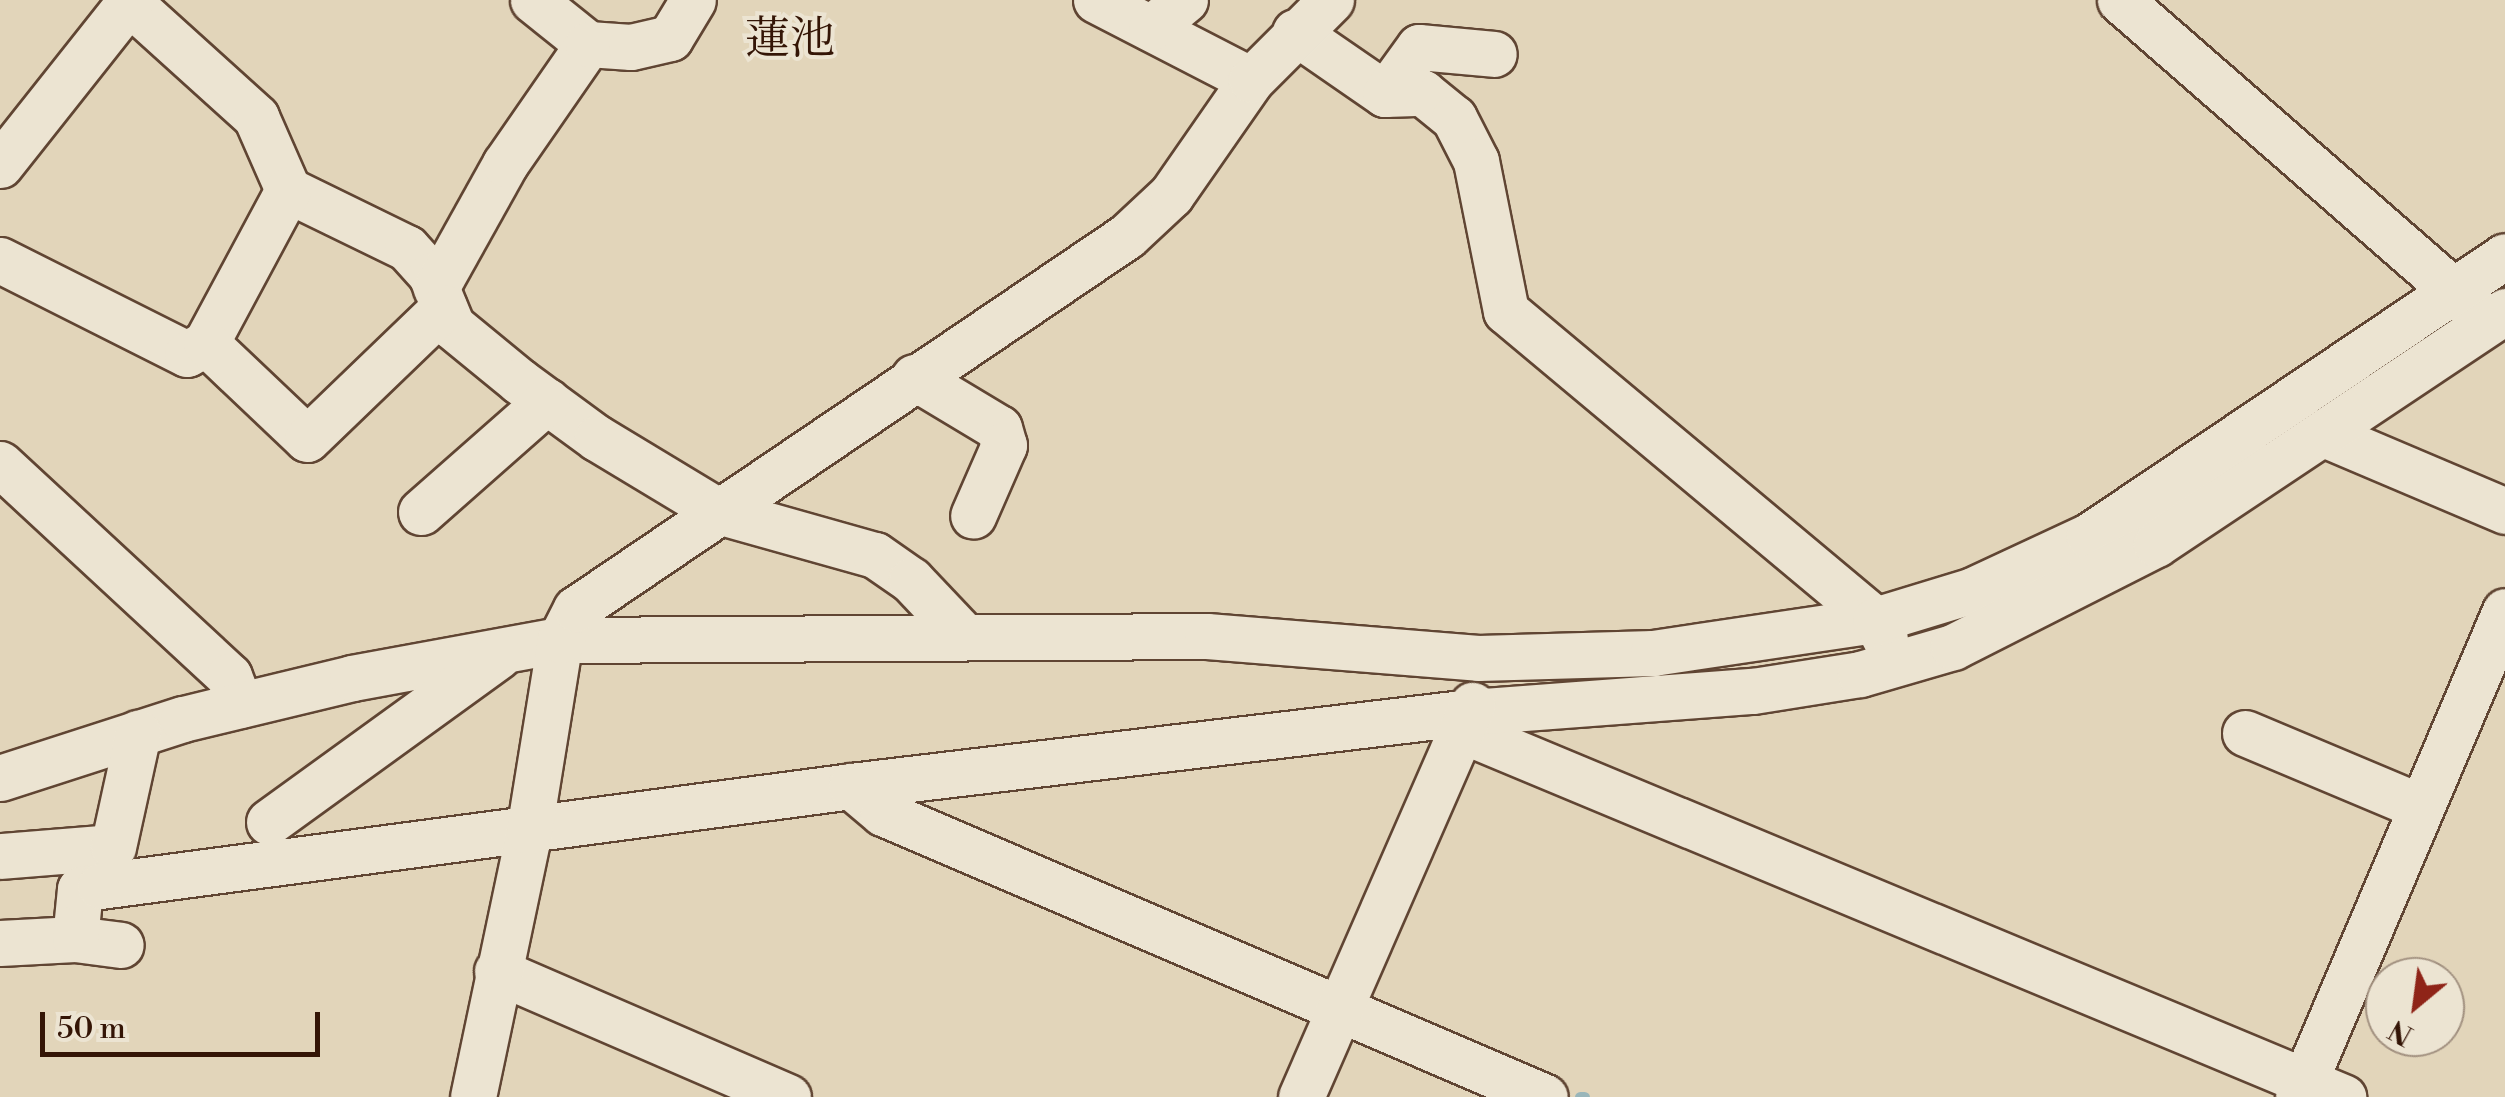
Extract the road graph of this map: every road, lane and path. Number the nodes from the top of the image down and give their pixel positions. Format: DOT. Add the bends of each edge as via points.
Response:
graph roads {
  1 [pos="533,0"];
  2 [pos="693,0"];
  3 [pos="1096,0"];
  4 [pos="1330,0"];
  5 [pos="2120,0"];
  6 [pos="130,2"];
  7 [pos="1168,14"];
  8 [pos="1295,32"];
  9 [pos="588,44"];
  10 [pos="1494,54"];
  11 [pos="1251,80"];
  12 [pos="1385,94"];
  13 [pos="0,165"];
  14 [pos="288,190"];
  15 [pos="2505,256"];
  16 [pos="0,260"];
  17 [pos="2457,290"];
  18 [pos="440,297"];
  19 [pos="2497,317"];
  20 [pos="206,343"];
  21 [pos="914,378"];
  22 [pos="547,401"];
  23 [pos="2324,434"];
  24 [pos="0,464"];
  25 [pos="718,511"];
  26 [pos="2505,511"];
  27 [pos="421,512"];
  28 [pos="973,516"];
  29 [pos="2505,611"];
  30 [pos="1875,620"];
  31 [pos="964,636"];
  32 [pos="560,640"];
  33 [pos="506,650"];
  34 [pos="1478,658"];
  35 [pos="1898,663"];
  36 [pos="240,705"];
  37 [pos="1465,720"];
  38 [pos="138,732"];
  39 [pos="2246,733"];
  40 [pos="0,778"];
  41 [pos="850,786"];
  42 [pos="2422,807"];
  43 [pos="269,822"];
  44 [pos="529,831"];
  45 [pos="0,856"];
  46 [pos="96,867"];
  47 [pos="75,939"];
  48 [pos="0,943"];
  49 [pos="121,945"];
  50 [pos="497,972"];
  51 [pos="1340,1011"];
  52 [pos="718,1084"];
  53 [pos="2315,1092"];
  54 [pos="473,1097"];
  55 [pos="788,1097"];
  56 [pos="1301,1097"];
  57 [pos="1545,1097"];
  1 -- 9 [label="street"];
  2 -- 9 [label="street" via="670,38 630,47"];
  3 -- 7 [label="street"];
  4 -- 8 [label="street"];
  5 -- 17 [label="street"];
  6 -- 13 [label="street"];
  6 -- 14 [label="street" via="256,118"];
  7 -- 11 [label="street"];
  8 -- 11 [label="street"];
  8 -- 12 [label="street"];
  9 -- 18 [label="street" via="505,164"];
  10 -- 12 [label="street" via="1419,47"];
  11 -- 21 [label="street" via="1171,195 1127,236"];
  12 -- 30 [label="street" via="1423,93 1454,118 1476,162 1506,311"];
  14 -- 18 [label="street" via="407,248"];
  14 -- 20 [label="street"];
  15 -- 17 [label="street"];
  16 -- 20 [label="street" via="187,354"];
  17 -- 19 [label="street"];
  17 -- 30 [label="street" via="2089,536 1973,590"];
  18 -- 20 [label="street" via="307,439"];
  18 -- 22 [label="street" via="452,326"];
  19 -- 23 [label="street"];
  21 -- 25 [label="street"];
  21 -- 28 [label="street" via="999,428 1004,445"];
  22 -- 25 [label="street"];
  22 -- 27 [label="street"];
  23 -- 26 [label="street"];
  23 -- 35 [label="street" via="2156,544 1953,647"];
  24 -- 36 [label="street" via="228,676"];
  25 -- 31 [label="street" via="875,555 912,580"];
  25 -- 32 [label="street" via="576,609"];
  29 -- 42 [label="street"];
  30 -- 34 [label="street" via="1653,653"];
  30 -- 35 [label="street"];
  31 -- 32 [label="street"];
  31 -- 34 [label="street" via="1207,636"];
  32 -- 33 [label="street"];
  32 -- 44 [label="street"];
  33 -- 36 [label="street"];
  33 -- 43 [label="street"];
  34 -- 37 [label="street"];
  35 -- 37 [label="street" via="1752,691"];
  36 -- 38 [label="street"];
  37 -- 41 [label="street"];
  37 -- 51 [label="street"];
  37 -- 53 [label="street"];
  38 -- 40 [label="street"];
  38 -- 46 [label="street" via="113,848"];
  39 -- 42 [label="street"];
  41 -- 44 [label="street"];
  41 -- 51 [label="street" via="883,813"];
  42 -- 53 [label="street"];
  44 -- 46 [label="street"];
  44 -- 50 [label="street"];
  45 -- 46 [label="street"];
  46 -- 47 [label="street" via="80,889"];
  47 -- 48 [label="street"];
  47 -- 49 [label="street"];
  50 -- 52 [label="street"];
  50 -- 54 [label="street"];
  51 -- 56 [label="street"];
  51 -- 57 [label="street"];
  52 -- 55 [label="street"];
}
